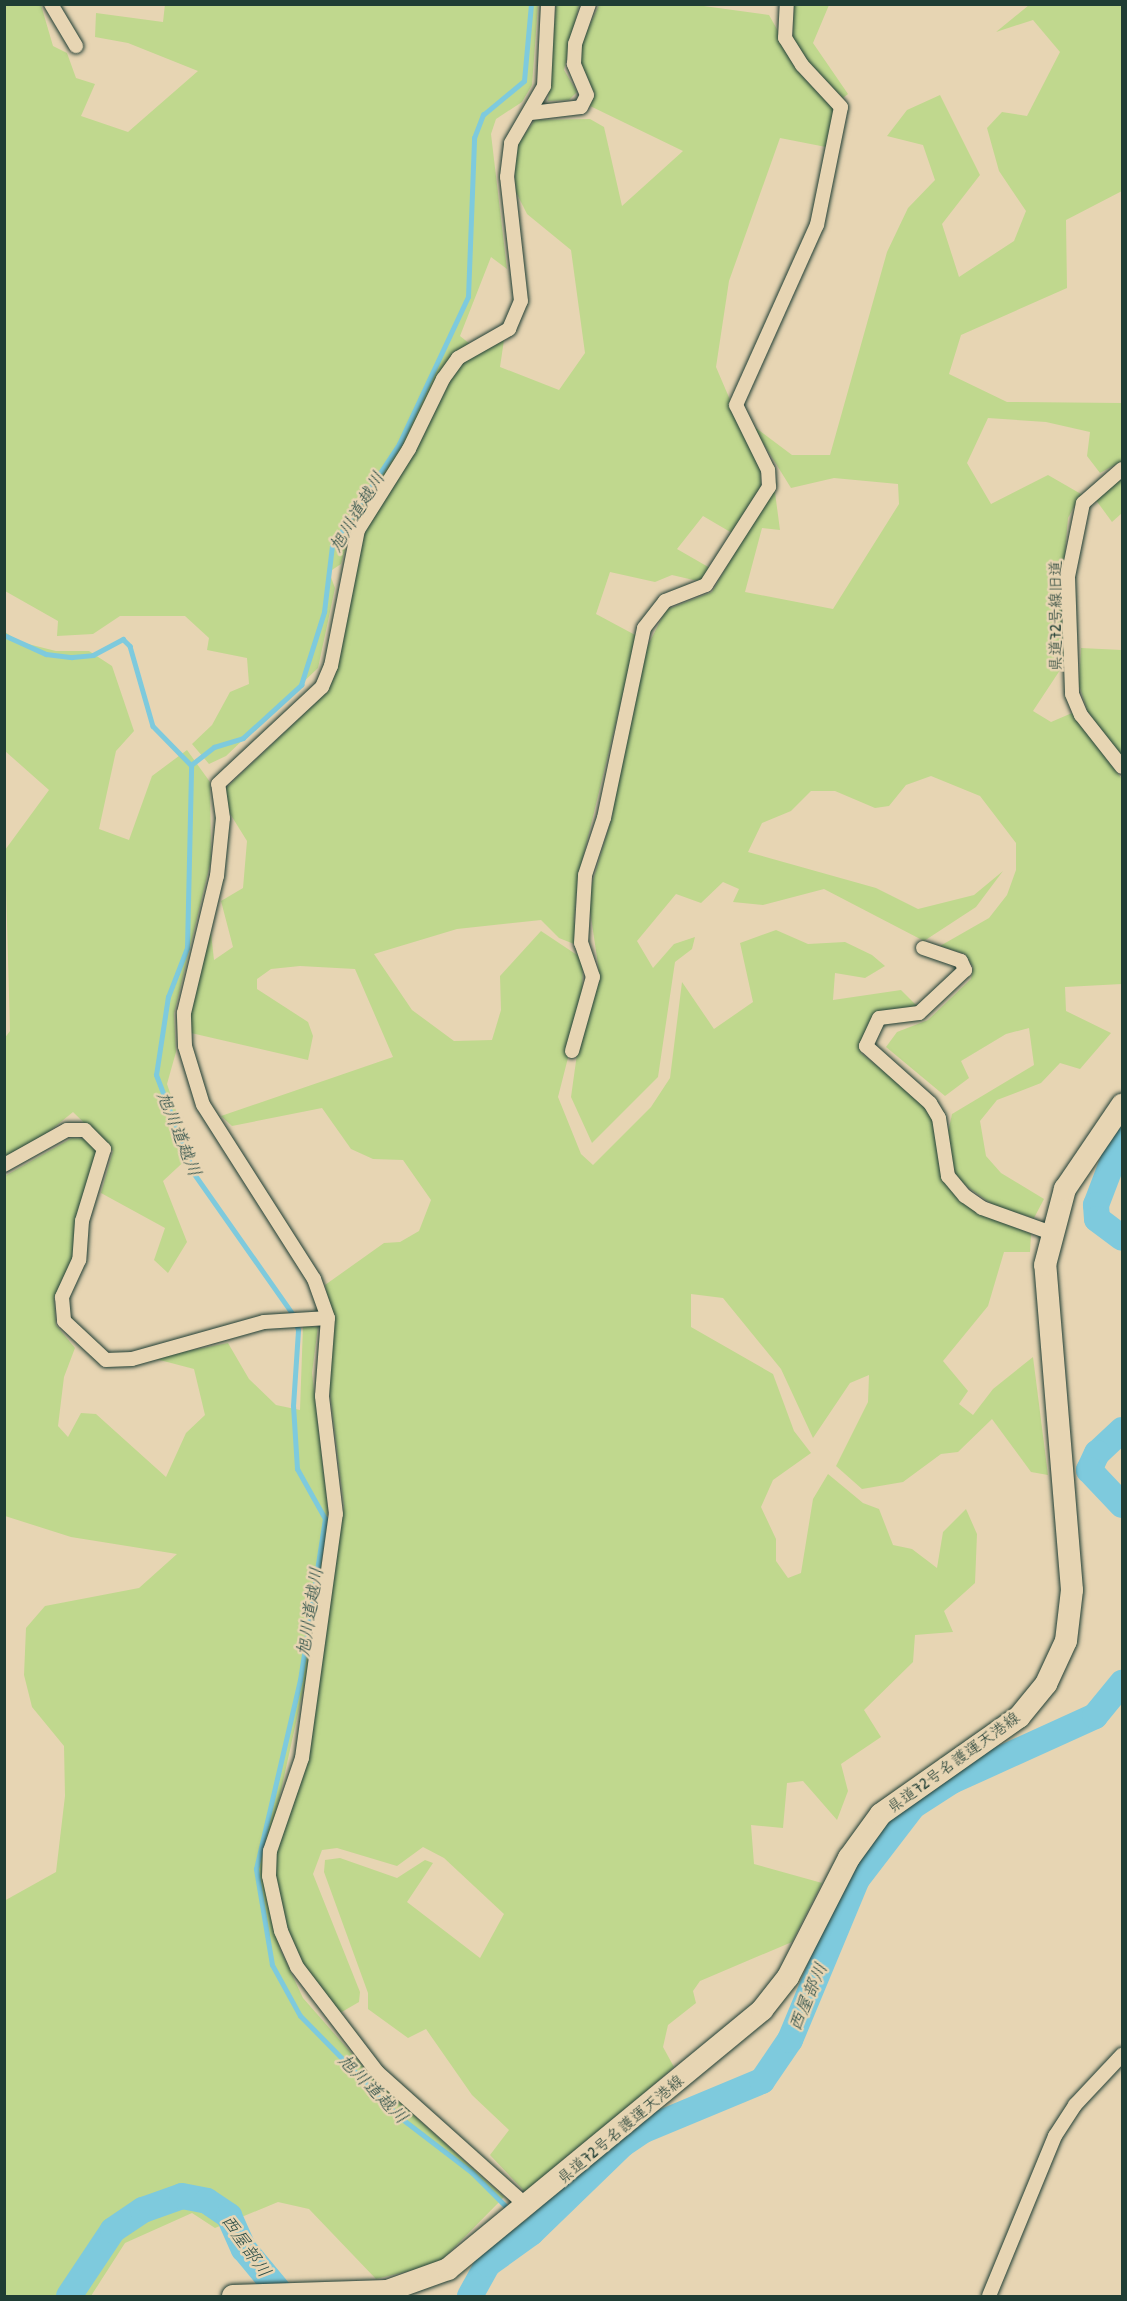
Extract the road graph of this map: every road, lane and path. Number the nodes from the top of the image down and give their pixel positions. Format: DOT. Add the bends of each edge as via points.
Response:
graph roads {
  1 [pos="51,4"];
  2 [pos="548,4"];
  3 [pos="589,4"];
  4 [pos="786,4"];
  5 [pos="76,46"];
  6 [pos="531,113"];
  7 [pos="1122,469"];
  8 [pos="1122,767"];
  9 [pos="923,948"];
  10 [pos="572,1051"];
  11 [pos="1122,1105"];
  12 [pos="4,1165"];
  13 [pos="1049,1232"];
  14 [pos="328,1318"];
  15 [pos="1122,2055"];
  16 [pos="517,2214"];
  17 [pos="234,2296"];
  18 [pos="989,2296"];
  1 -- 5 [label="street"];
  2 -- 6 [label="street" via="544,86"];
  3 -- 6 [label="street" via="574,63 587,95 581,107 566,112"];
  4 -- 10 [label="street" via="785,38 802,65 841,107 817,225 736,405 768,470 769,487 706,585 665,601 644,628 604,818 585,875 581,943 593,977"];
  6 -- 14 [label="street" via="510,143 507,177 521,301 509,329 458,358 358,530 331,666 322,687 218,784 223,818 217,876 190,981 185,1046 203,1105 314,1279"];
  7 -- 8 [label="street, 県道72号線旧道" via="1083,503 1068,577 1072,694 1081,715"];
  9 -- 13 [label="street" via="961,961 965,970 919,1013 879,1018 866,1046 930,1103 939,1118 948,1176 965,1196 982,1208"];
  11 -- 13 [label="main road, 県道72号名護運天港線" via="1065,1189"];
  12 -- 14 [label="street" via="67,1130 85,1130 104,1149 81,1221 79,1260 62,1298 64,1321 106,1360 132,1359 284,1322"];
  13 -- 16 [label="main road, 県道72号名護運天港線" via="1046,1295 1072,1590 1066,1641 1055,1670 1019,1717 881,1814 849,1858 789,1977 762,2010"];
  14 -- 16 [label="street" via="322,1396 336,1514 302,1758 270,1851 268,1876 281,1931 297,1967 340,2026 416,2111 483,2162"];
  15 -- 18 [label="street" via="1075,2105 1055,2136"];
  16 -- 17 [label="main road, 県道72号名護運天港線" via="448,2269 411,2285 387,2291"];
}
